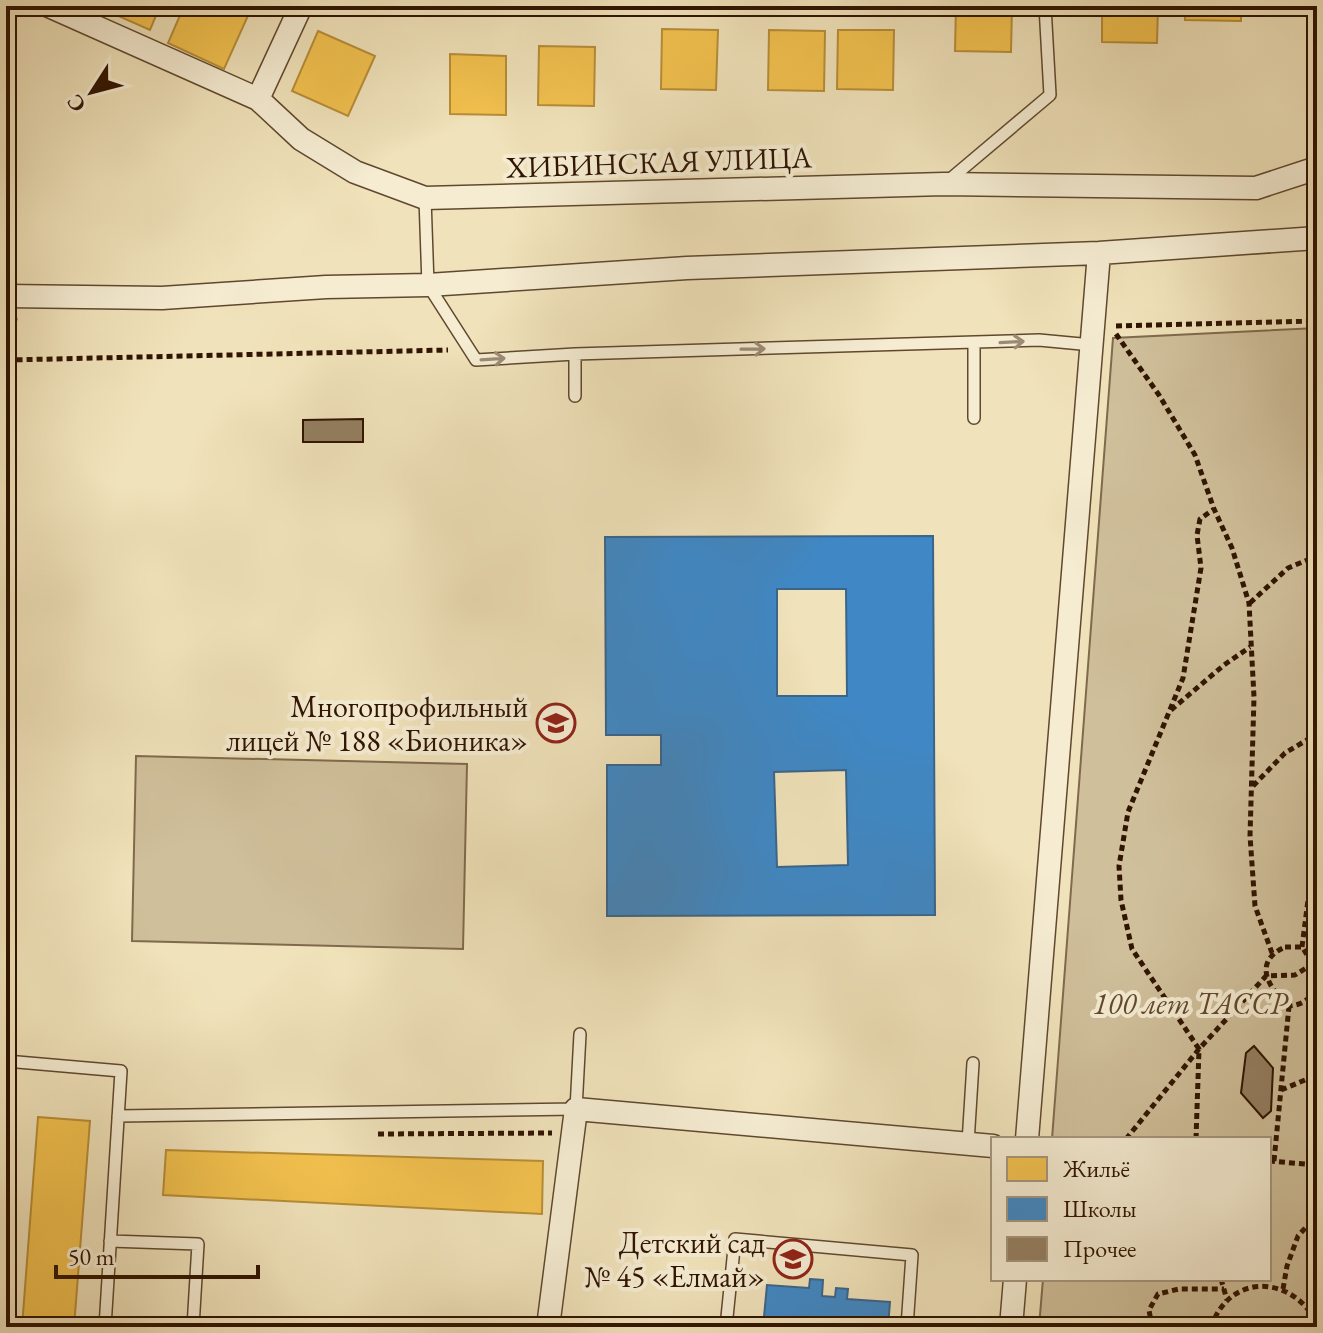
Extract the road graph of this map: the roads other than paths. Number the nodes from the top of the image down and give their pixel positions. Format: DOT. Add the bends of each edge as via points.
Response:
graph roads {
  1 [pos="49,6"];
  2 [pos="301,6"];
  3 [pos="1045,6"];
  4 [pos="258,99"];
  5 [pos="1317,168"];
  6 [pos="944,184"];
  7 [pos="425,198"];
  8 [pos="1317,238"];
  9 [pos="1099,253"];
  10 [pos="428,285"];
  11 [pos="6,296"];
  12 [pos="974,344"];
  13 [pos="1092,345"];
  14 [pos="575,354"];
  15 [pos="575,396"];
  16 [pos="974,418"];
  17 [pos="580,1034"];
  18 [pos="6,1061"];
  19 [pos="973,1063"];
  20 [pos="576,1109"];
  21 [pos="118,1116"];
  22 [pos="1027,1137"];
  23 [pos="968,1143"];
  24 [pos="991,1146"];
  25 [pos="110,1241"];
  26 [pos="1015,1281"];
  27 [pos="105,1327"];
  28 [pos="193,1327"];
  29 [pos="548,1327"];
  30 [pos="726,1327"];
  31 [pos="907,1327"];
  32 [pos="1011,1327"];
  1 -- 4 [label="street, ХИБИНСКАЯ УЛИЦА"];
  2 -- 4 [label="street"];
  3 -- 6 [label="lane" via="1050,95"];
  4 -- 7 [label="street, ХИБИНСКАЯ УЛИЦА" via="301,139 355,172"];
  5 -- 6 [label="street, ХИБИНСКАЯ УЛИЦА" via="1256,188"];
  6 -- 7 [label="street, ХИБИНСКАЯ УЛИЦА"];
  7 -- 10 [label="lane"];
  8 -- 9 [label="street"];
  9 -- 10 [label="street" via="687,268"];
  9 -- 13 [label="street"];
  10 -- 11 [label="street" via="162,298"];
  10 -- 14 [label="lane, one-way" via="476,360"];
  12 -- 13 [label="lane, one-way" via="1039,340"];
  14 -- 12 [label="lane, one-way"];
  12 -- 16 [label="lane"];
  13 -- 22 [label="street"];
  14 -- 15 [label="lane"];
  17 -- 20 [label="lane"];
  18 -- 21 [label="lane" via="121,1071"];
  19 -- 23 [label="lane"];
  20 -- 21 [label="lane"];
  20 -- 23 [label="street"];
  20 -- 29 [label="street"];
  21 -- 25 [label="lane"];
  23 -- 24 [label="street"];
  25 -- 27 [label="lane"];
  25 -- 28 [label="lane" via="198,1244"];
  26 -- 32 [label="street"];
  30 -- 31 [label="lane" via="735,1239 912,1255"];
}
